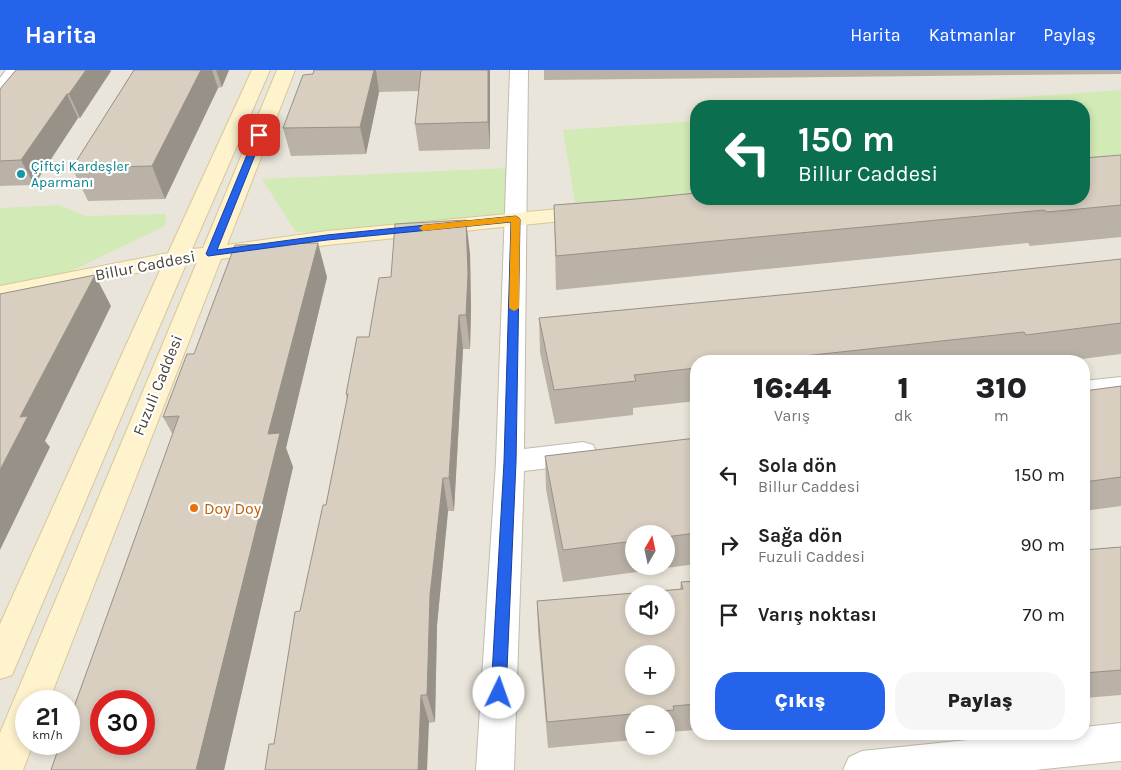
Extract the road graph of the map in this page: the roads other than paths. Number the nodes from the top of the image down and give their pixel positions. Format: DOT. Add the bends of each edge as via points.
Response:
graph roads {
  1 [pos="15,70"];
  2 [pos="261,70"];
  3 [pos="286,70"];
  4 [pos="519,70"];
  5 [pos="0,89"];
  6 [pos="613,210"];
  7 [pos="516,219"];
  8 [pos="211,254"];
  9 [pos="177,258"];
  10 [pos="0,294"];
  11 [pos="1121,386"];
  12 [pos="1090,389"];
  13 [pos="608,450"];
  14 [pos="510,462"];
  15 [pos="0,663"];
  16 [pos="35,690"];
  17 [pos="15,742"];
  18 [pos="1121,742"];
  19 [pos="4,770"];
  20 [pos="495,770"];
  21 [pos="862,770"];
  1 -- 5 [label="street"];
  2 -- 9 [label="street, Fuzuli Caddesi"];
  3 -- 8 [label="street, Fuzuli Caddesi"];
  4 -- 7 [label="street"];
  6 -- 7 [label="street, Billur Caddesi"];
  7 -- 8 [label="street, Billur Caddesi" via="327,238"];
  7 -- 14 [label="street"];
  8 -- 9 [label="street, Billur Caddesi"];
  8 -- 16 [label="street, Fuzuli Caddesi"];
  9 -- 10 [label="street, Billur Caddesi"];
  9 -- 15 [label="street, Fuzuli Caddesi"];
  11 -- 12 [label="street"];
  13 -- 14 [label="street"];
  14 -- 20 [label="street"];
  17 -- 19 [label="street"];
  18 -- 21 [label="street"];
}
